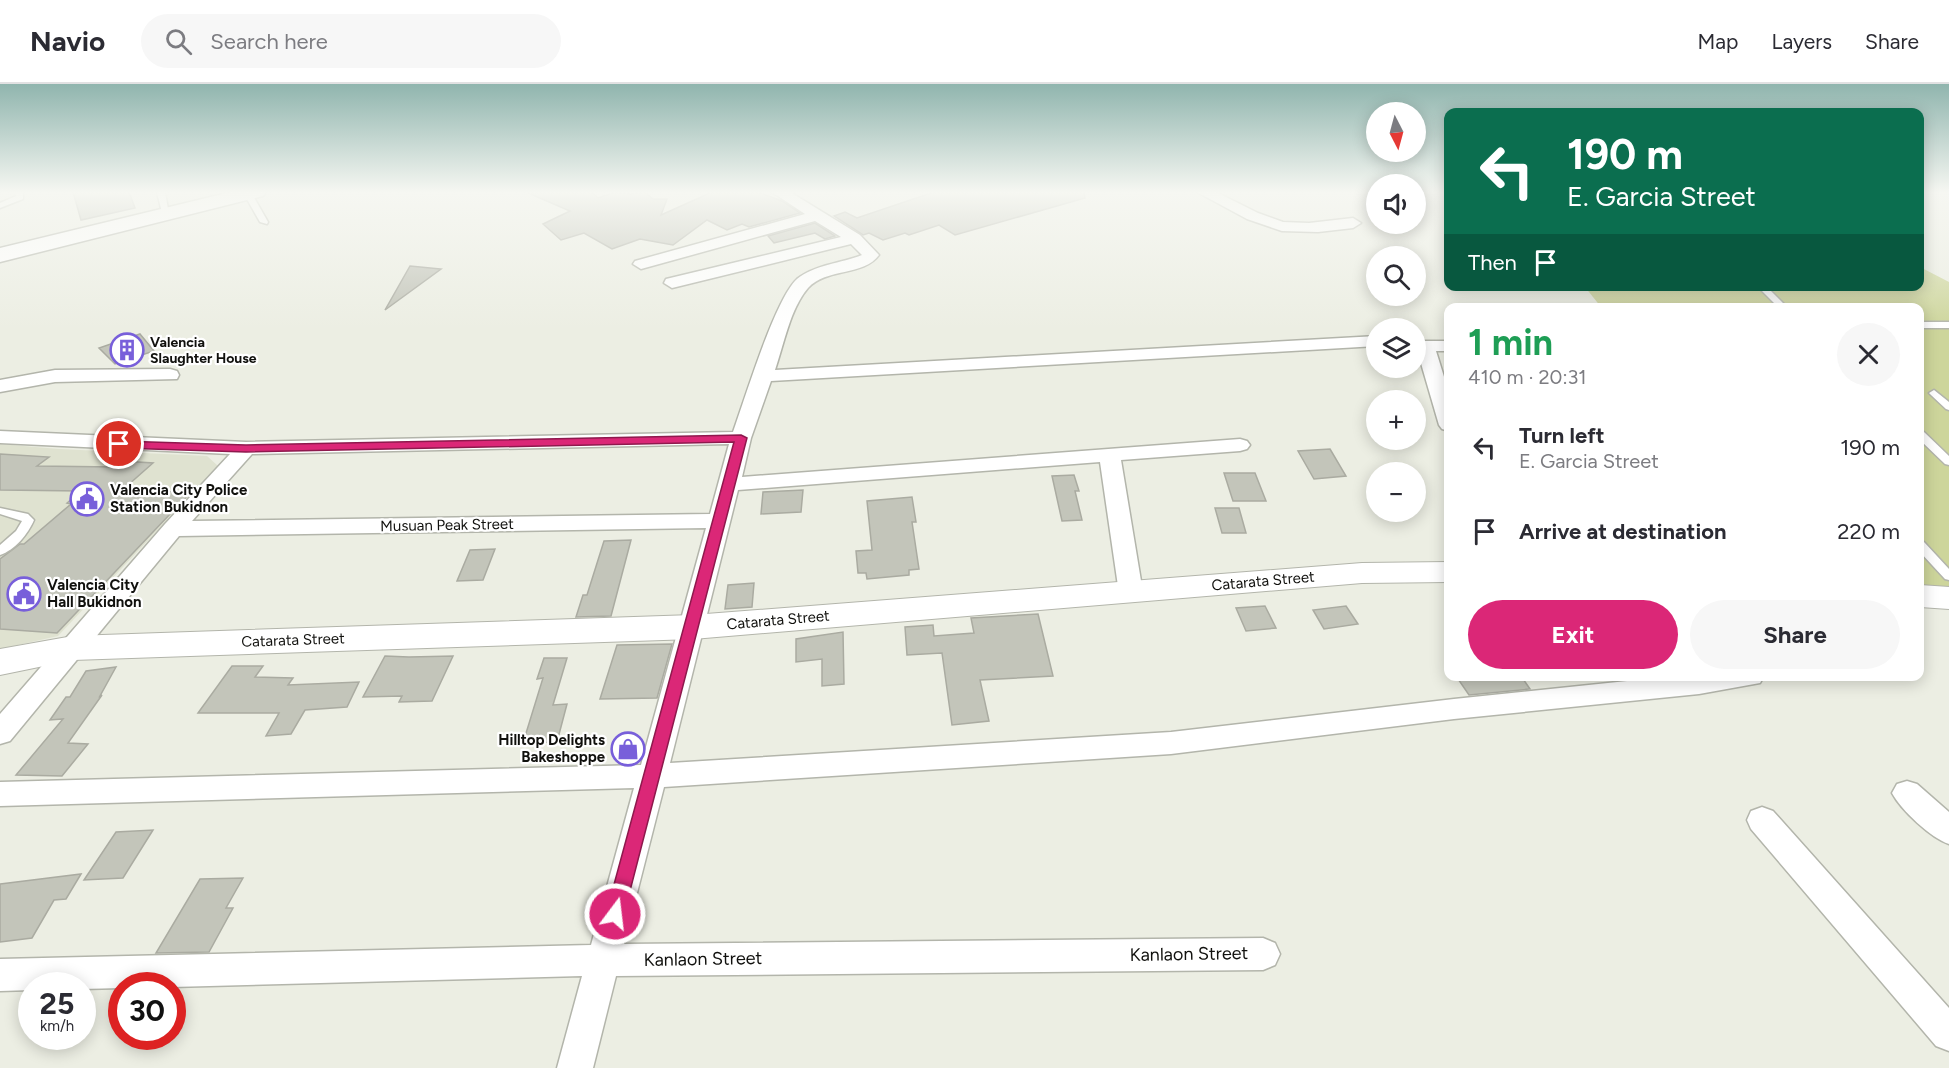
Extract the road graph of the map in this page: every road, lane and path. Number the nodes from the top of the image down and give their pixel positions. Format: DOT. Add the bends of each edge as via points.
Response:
graph roads {
  1 [pos="54,238"];
  2 [pos="736,238"];
  3 [pos="854,238"];
  4 [pos="0,255"];
  5 [pos="641,264"];
  6 [pos="672,283"];
  7 [pos="1766,291"];
  8 [pos="1779,303"];
  9 [pos="1924,325"];
  10 [pos="1949,326"];
  11 [pos="1366,342"];
  12 [pos="1426,345"];
  13 [pos="1444,346"];
  14 [pos="1426,362"];
  15 [pos="170,375"];
  16 [pos="763,376"];
  17 [pos="0,386"];
  18 [pos="1934,393"];
  19 [pos="1949,407"];
  20 [pos="1444,411"];
  21 [pos="0,437"];
  22 [pos="741,438"];
  23 [pos="1924,438"];
  24 [pos="1240,445"];
  25 [pos="246,448"];
  26 [pos="1110,455"];
  27 [pos="1949,462"];
  28 [pos="731,484"];
  29 [pos="0,511"];
  30 [pos="720,521"];
  31 [pos="173,529"];
  32 [pos="1924,549"];
  33 [pos="0,551"];
  34 [pos="1444,572"];
  35 [pos="1949,576"];
  36 [pos="1131,593"];
  37 [pos="1924,596"];
  38 [pos="1949,598"];
  39 [pos="693,627"];
  40 [pos="73,648"];
  41 [pos="0,662"];
  42 [pos="1718,681"];
  43 [pos="0,733"];
  44 [pos="653,776"];
  45 [pos="0,794"];
  46 [pos="1907,794"];
  47 [pos="1762,820"];
  48 [pos="1949,831"];
  49 [pos="1263,954"];
  50 [pos="603,960"];
  51 [pos="0,975"];
  52 [pos="1949,1034"];
  53 [pos="576,1068"];
  1 -- 4 [label="highway"];
  2 -- 5 [label="street"];
  3 -- 6 [label="street"];
  3 -- 16 [label="street" via="871,255 803,283 788,306"];
  7 -- 8 [label="lane"];
  9 -- 10 [label="lane"];
  11 -- 16 [label="street"];
  12 -- 13 [label="street"];
  14 -- 20 [label="street"];
  15 -- 17 [label="street" via="55,376"];
  16 -- 22 [label="street"];
  18 -- 19 [label="lane"];
  21 -- 25 [label="street"];
  22 -- 25 [label="street"];
  22 -- 28 [label="street"];
  23 -- 27 [label="lane"];
  24 -- 26 [label="street"];
  25 -- 31 [label="street"];
  26 -- 28 [label="street"];
  26 -- 36 [label="street"];
  28 -- 30 [label="street"];
  29 -- 33 [label="lane" via="28,520 17,537"];
  30 -- 31 [label="street, Musuan Peak Street"];
  30 -- 39 [label="street"];
  31 -- 40 [label="street"];
  32 -- 35 [label="lane"];
  34 -- 36 [label="street, Catarata Street" via="1362,573"];
  36 -- 39 [label="street, Catarata Street"];
  37 -- 38 [label="street"];
  39 -- 40 [label="street, Catarata Street"];
  39 -- 44 [label="street"];
  40 -- 41 [label="street, Catarata Street"];
  40 -- 43 [label="street"];
  42 -- 44 [label="street" via="1215,739"];
  44 -- 45 [label="street"];
  44 -- 50 [label="street"];
  46 -- 48 [label="street"];
  47 -- 52 [label="street"];
  49 -- 50 [label="street, Kanlaon Street"];
  50 -- 51 [label="street, Kanlaon Street"];
  50 -- 53 [label="street"];
}
